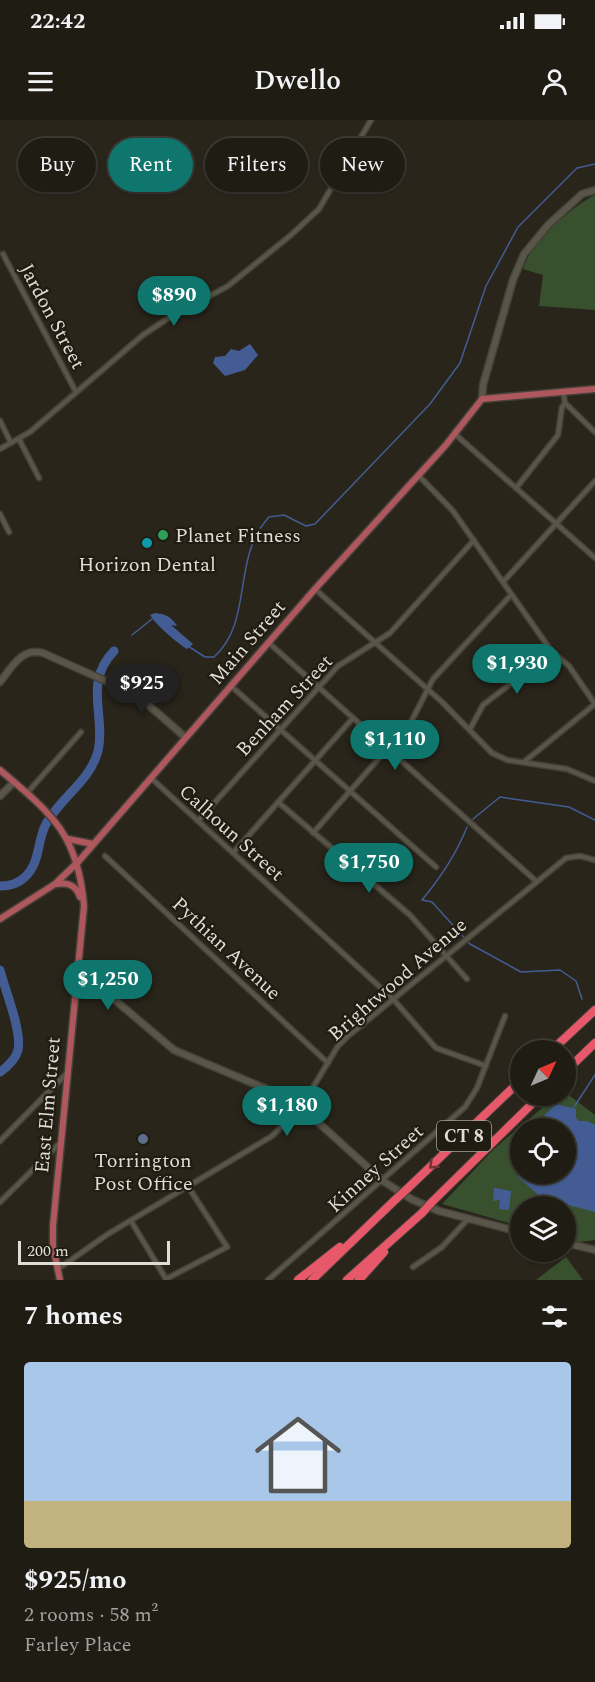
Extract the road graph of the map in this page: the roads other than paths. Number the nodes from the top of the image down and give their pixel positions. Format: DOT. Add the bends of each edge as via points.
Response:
graph roads {
  1 [pos="371,120"];
  2 [pos="595,190"];
  3 [pos="3,254"];
  4 [pos="595,389"];
  5 [pos="76,392"];
  6 [pos="563,392"];
  7 [pos="482,399"];
  8 [pos="565,403"];
  9 [pos="0,421"];
  10 [pos="595,432"];
  11 [pos="455,434"];
  12 [pos="19,439"];
  13 [pos="11,443"];
  14 [pos="0,449"];
  15 [pos="419,476"];
  16 [pos="39,478"];
  17 [pos="595,481"];
  18 [pos="516,488"];
  19 [pos="0,514"];
  20 [pos="556,524"];
  21 [pos="9,532"];
  22 [pos="474,540"];
  23 [pos="595,558"];
  24 [pos="503,582"];
  25 [pos="315,589"];
  26 [pos="512,595"];
  27 [pos="268,643"];
  28 [pos="376,644"];
  29 [pos="552,652"];
  30 [pos="0,682"];
  31 [pos="231,685"];
  32 [pos="318,687"];
  33 [pos="427,690"];
  34 [pos="595,704"];
  35 [pos="352,718"];
  36 [pos="470,729"];
  37 [pos="280,730"];
  38 [pos="81,732"];
  39 [pos="185,737"];
  40 [pos="387,749"];
  41 [pos="315,760"];
  42 [pos="524,762"];
  43 [pos="0,770"];
  44 [pos="150,778"];
  45 [pos="595,781"];
  46 [pos="14,782"];
  47 [pos="349,791"];
  48 [pos="27,793"];
  49 [pos="0,796"];
  50 [pos="278,802"];
  51 [pos="198,821"];
  52 [pos="313,833"];
  53 [pos="68,839"];
  54 [pos="93,844"];
  55 [pos="233,853"];
  56 [pos="105,856"];
  57 [pos="595,860"];
  58 [pos="78,862"];
  59 [pos="436,867"];
  60 [pos="536,881"];
  61 [pos="55,884"];
  62 [pos="84,906"];
  63 [pos="0,919"];
  64 [pos="446,956"];
  65 [pos="77,968"];
  66 [pos="467,979"];
  67 [pos="393,999"];
  68 [pos="595,1010"];
  69 [pos="505,1016"];
  70 [pos="563,1040"];
  71 [pos="595,1043"];
  72 [pos="576,1061"];
  73 [pos="328,1063"];
  74 [pos="486,1066"];
  75 [pos="67,1073"];
  76 [pos="510,1091"];
  77 [pos="530,1106"];
  78 [pos="301,1107"];
  79 [pos="0,1141"];
  80 [pos="61,1142"];
  81 [pos="383,1181"];
  82 [pos="189,1188"];
  83 [pos="0,1202"];
  84 [pos="468,1219"];
  85 [pos="414,1220"];
  86 [pos="131,1221"];
  87 [pos="371,1222"];
  88 [pos="510,1230"];
  89 [pos="576,1245"];
  90 [pos="595,1250"];
  91 [pos="413,1267"];
  92 [pos="57,1269"];
  93 [pos="60,1280"];
  94 [pos="166,1280"];
  95 [pos="268,1280"];
  96 [pos="298,1280"];
  97 [pos="312,1280"];
  98 [pos="347,1280"];
  99 [pos="359,1280"];
  1 -- 5 [label="street" via="319,209 228,286 143,335"];
  2 -- 7 [label="street" via="582,194 524,254 505,305"];
  3 -- 5 [label="street, Jardon Street"];
  4 -- 6 [label="main road"];
  5 -- 12 [label="street"];
  6 -- 7 [label="main road"];
  6 -- 8 [label="street"];
  7 -- 11 [label="main road, Main Street"];
  8 -- 10 [label="street"];
  8 -- 18 [label="street" via="558,435"];
  9 -- 13 [label="street"];
  11 -- 15 [label="main road, Main Street"];
  11 -- 18 [label="street"];
  12 -- 13 [label="street"];
  12 -- 16 [label="street"];
  13 -- 14 [label="street"];
  15 -- 22 [label="street"];
  15 -- 25 [label="main road, Main Street"];
  17 -- 20 [label="street"];
  18 -- 20 [label="street"];
  19 -- 21 [label="street"];
  20 -- 23 [label="street"];
  20 -- 24 [label="street"];
  22 -- 24 [label="street"];
  22 -- 28 [label="street, Benham Street"];
  24 -- 26 [label="street"];
  25 -- 27 [label="main road, Main Street"];
  25 -- 28 [label="street"];
  26 -- 29 [label="street"];
  26 -- 33 [label="street"];
  27 -- 31 [label="main road, Main Street"];
  27 -- 32 [label="street"];
  28 -- 32 [label="street, Benham Street" via="349,658"];
  28 -- 33 [label="street"];
  29 -- 34 [label="street" via="569,666"];
  29 -- 36 [label="street" via="483,705"];
  30 -- 39 [label="street" via="29,651 43,653 137,695"];
  31 -- 37 [label="street"];
  31 -- 39 [label="main road, Main Street"];
  32 -- 35 [label="street"];
  32 -- 37 [label="street, Benham Street"];
  33 -- 36 [label="street"];
  33 -- 40 [label="street" via="411,722"];
  34 -- 42 [label="street"];
  35 -- 40 [label="street"];
  35 -- 41 [label="street"];
  36 -- 42 [label="street" via="492,753"];
  37 -- 41 [label="street"];
  37 -- 51 [label="street, Benham Street"];
  38 -- 48 [label="street"];
  39 -- 44 [label="main road, Main Street"];
  40 -- 47 [label="street"];
  40 -- 60 [label="street"];
  41 -- 47 [label="street"];
  41 -- 50 [label="street"];
  42 -- 45 [label="street" via="567,769"];
  43 -- 46 [label="main road, East Elm Street"];
  44 -- 51 [label="street, Calhoun Street"];
  44 -- 54 [label="main road, Main Street"];
  46 -- 48 [label="main road, East Elm Street"];
  46 -- 49 [label="street"];
  47 -- 52 [label="street"];
  47 -- 59 [label="street"];
  48 -- 53 [label="main road, East Elm Street"];
  50 -- 52 [label="street"];
  50 -- 55 [label="street"];
  51 -- 55 [label="street, Calhoun Street"];
  52 -- 64 [label="street" via="410,915"];
  53 -- 54 [label="main road"];
  53 -- 58 [label="main road, East Elm Street"];
  54 -- 58 [label="main road, Main Street"];
  55 -- 67 [label="street, Calhoun Street"];
  56 -- 73 [label="street, Pythian Avenue"];
  57 -- 60 [label="street, Brightwood Avenue" via="566,858"];
  58 -- 61 [label="main road, Main Street"];
  58 -- 62 [label="main road, East Elm Street"];
  60 -- 64 [label="street, Brightwood Avenue"];
  61 -- 62 [label="main road" via="73,886"];
  61 -- 63 [label="main road, Main Street"];
  62 -- 65 [label="main road, East Elm Street"];
  64 -- 66 [label="street"];
  64 -- 67 [label="street, Brightwood Avenue"];
  65 -- 75 [label="main road, East Elm Street"];
  65 -- 78 [label="street" via="174,1050"];
  67 -- 73 [label="street, Brightwood Avenue" via="347,1037"];
  67 -- 74 [label="street, Calhoun Street" via="436,1048"];
  68 -- 70 [label="highway"];
  69 -- 74 [label="street, Kinney Street"];
  71 -- 72 [label="highway"];
  73 -- 78 [label="street, Brightwood Avenue"];
  74 -- 81 [label="street, Kinney Street" via="465,1107"];
  75 -- 79 [label="street"];
  75 -- 80 [label="main road, East Elm Street"];
  76 -- 87 [label="highway, CT 8, one-way, bridge"];
  77 -- 85 [label="highway, CT 8, bridge"];
  78 -- 81 [label="street"];
  78 -- 82 [label="street, Brightwood Avenue" via="272,1137"];
  80 -- 83 [label="street"];
  80 -- 92 [label="main road, East Elm Street" via="53,1226"];
  81 -- 84 [label="street" via="411,1199"];
  81 -- 95 [label="street, Kinney Street"];
  82 -- 86 [label="street, Brightwood Avenue"];
  82 -- 94 [label="street" via="227,1247"];
  84 -- 88 [label="street"];
  84 -- 91 [label="street" via="442,1247"];
  85 -- 98 [label="highway, CT 8"];
  85 -- 99 [label="highway"];
  86 -- 92 [label="street, Brightwood Avenue"];
  86 -- 94 [label="street"];
  87 -- 96 [label="highway"];
  87 -- 97 [label="highway, CT 8"];
  89 -- 90 [label="street"];
  92 -- 93 [label="main road, East Elm Street"];
}
